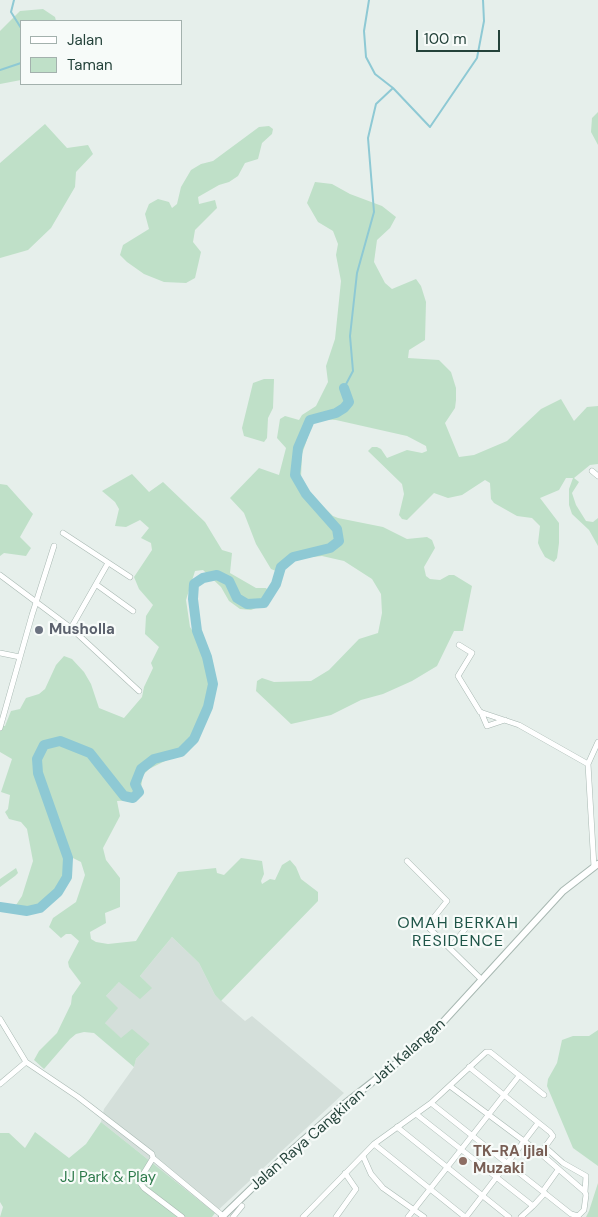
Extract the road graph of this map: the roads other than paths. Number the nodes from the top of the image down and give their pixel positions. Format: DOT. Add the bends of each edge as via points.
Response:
graph roads {
  1 [pos="592,472"];
  2 [pos="598,476"];
  3 [pos="64,533"];
  4 [pos="54,546"];
  5 [pos="108,563"];
  6 [pos="0,575"];
  7 [pos="130,578"];
  8 [pos="97,585"];
  9 [pos="36,602"];
  10 [pos="133,611"];
  11 [pos="71,628"];
  12 [pos="460,645"];
  13 [pos="0,653"];
  14 [pos="20,657"];
  15 [pos="139,691"];
  16 [pos="481,712"];
  17 [pos="506,720"];
  18 [pos="0,728"];
  19 [pos="598,742"];
  20 [pos="588,764"];
  21 [pos="407,861"];
  22 [pos="596,865"];
  23 [pos="469,924"];
  24 [pos="451,947"];
  25 [pos="482,980"];
  26 [pos="0,1019"];
  27 [pos="26,1062"];
  28 [pos="469,1067"];
  29 [pos="519,1076"];
  30 [pos="0,1084"];
  31 [pos="450,1086"];
  32 [pos="544,1095"];
  33 [pos="504,1096"];
  34 [pos="431,1103"];
  35 [pos="416,1114"];
  36 [pos="488,1115"];
  37 [pos="538,1123"];
  38 [pos="397,1127"];
  39 [pos="470,1136"];
  40 [pos="523,1142"];
  41 [pos="374,1144"];
  42 [pos="545,1147"];
  43 [pos="461,1149"];
  44 [pos="540,1154"];
  45 [pos="363,1156"];
  46 [pos="153,1158"];
  47 [pos="506,1163"];
  48 [pos="447,1167"];
  49 [pos="558,1170"];
  50 [pos="346,1173"];
  51 [pos="496,1177"];
  52 [pos="429,1189"];
  53 [pos="544,1192"];
  54 [pos="585,1192"];
  55 [pos="482,1194"];
  56 [pos="242,1206"];
  57 [pos="533,1206"];
  58 [pos="414,1208"];
  59 [pos="223,1216"];
  60 [pos="182,1217"];
  61 [pos="233,1217"];
  62 [pos="303,1217"];
  63 [pos="336,1217"];
  64 [pos="408,1217"];
  65 [pos="424,1217"];
  66 [pos="465,1217"];
  67 [pos="509,1217"];
  68 [pos="521,1217"];
  1 -- 2 [label="street"];
  3 -- 5 [label="street"];
  4 -- 9 [label="street"];
  5 -- 7 [label="street"];
  5 -- 8 [label="street"];
  6 -- 9 [label="street"];
  8 -- 10 [label="street"];
  8 -- 11 [label="street"];
  9 -- 11 [label="street"];
  9 -- 14 [label="street"];
  11 -- 15 [label="street"];
  12 -- 16 [label="street" via="472,653 458,676"];
  13 -- 14 [label="street"];
  14 -- 18 [label="street"];
  16 -- 17 [label="street"];
  16 -- 17 [label="street" via="487,726"];
  17 -- 20 [label="street"];
  19 -- 20 [label="street"];
  20 -- 22 [label="street"];
  21 -- 24 [label="street" via="447,901 427,926"];
  22 -- 25 [label="street, Jalan Raya Cangkiran - Jati Kalangan" via="563,891"];
  23 -- 24 [label="street"];
  24 -- 25 [label="street"];
  25 -- 59 [label="street, Jalan Raya Cangkiran - Jati Kalangan" via="412,1051 282,1159"];
  26 -- 27 [label="street"];
  27 -- 30 [label="street"];
  27 -- 46 [label="street" via="98,1112"];
  28 -- 29 [label="street" via="488,1052"];
  28 -- 31 [label="street"];
  28 -- 33 [label="street"];
  29 -- 32 [label="street"];
  29 -- 33 [label="street"];
  31 -- 34 [label="street"];
  31 -- 36 [label="street"];
  33 -- 36 [label="street"];
  33 -- 37 [label="street"];
  34 -- 35 [label="street"];
  34 -- 39 [label="street"];
  35 -- 38 [label="street"];
  35 -- 43 [label="street"];
  36 -- 39 [label="street"];
  36 -- 40 [label="street"];
  37 -- 40 [label="street"];
  37 -- 42 [label="street" via="553,1136"];
  38 -- 41 [label="street"];
  38 -- 48 [label="street"];
  39 -- 43 [label="street"];
  39 -- 47 [label="street"];
  40 -- 44 [label="street"];
  40 -- 47 [label="street"];
  41 -- 45 [label="street"];
  41 -- 52 [label="street"];
  42 -- 44 [label="street"];
  42 -- 54 [label="street" via="563,1163 584,1174 587,1180"];
  43 -- 48 [label="street"];
  43 -- 51 [label="street"];
  44 -- 49 [label="street"];
  45 -- 50 [label="street"];
  45 -- 58 [label="street" via="371,1174 383,1188"];
  46 -- 59 [label="street"];
  46 -- 60 [label="street" via="139,1181"];
  47 -- 51 [label="street"];
  47 -- 53 [label="street"];
  48 -- 52 [label="street"];
  48 -- 55 [label="street"];
  49 -- 53 [label="street"];
  49 -- 54 [label="street"];
  50 -- 62 [label="street"];
  50 -- 63 [label="street" via="356,1189"];
  51 -- 55 [label="street"];
  51 -- 57 [label="street"];
  52 -- 58 [label="street"];
  52 -- 66 [label="street"];
  53 -- 54 [label="street" via="577,1217 584,1210"];
  53 -- 57 [label="street"];
  55 -- 66 [label="street"];
  55 -- 67 [label="street"];
  56 -- 61 [label="street"];
  57 -- 68 [label="street"];
  58 -- 64 [label="street"];
  58 -- 65 [label="street"];
}
